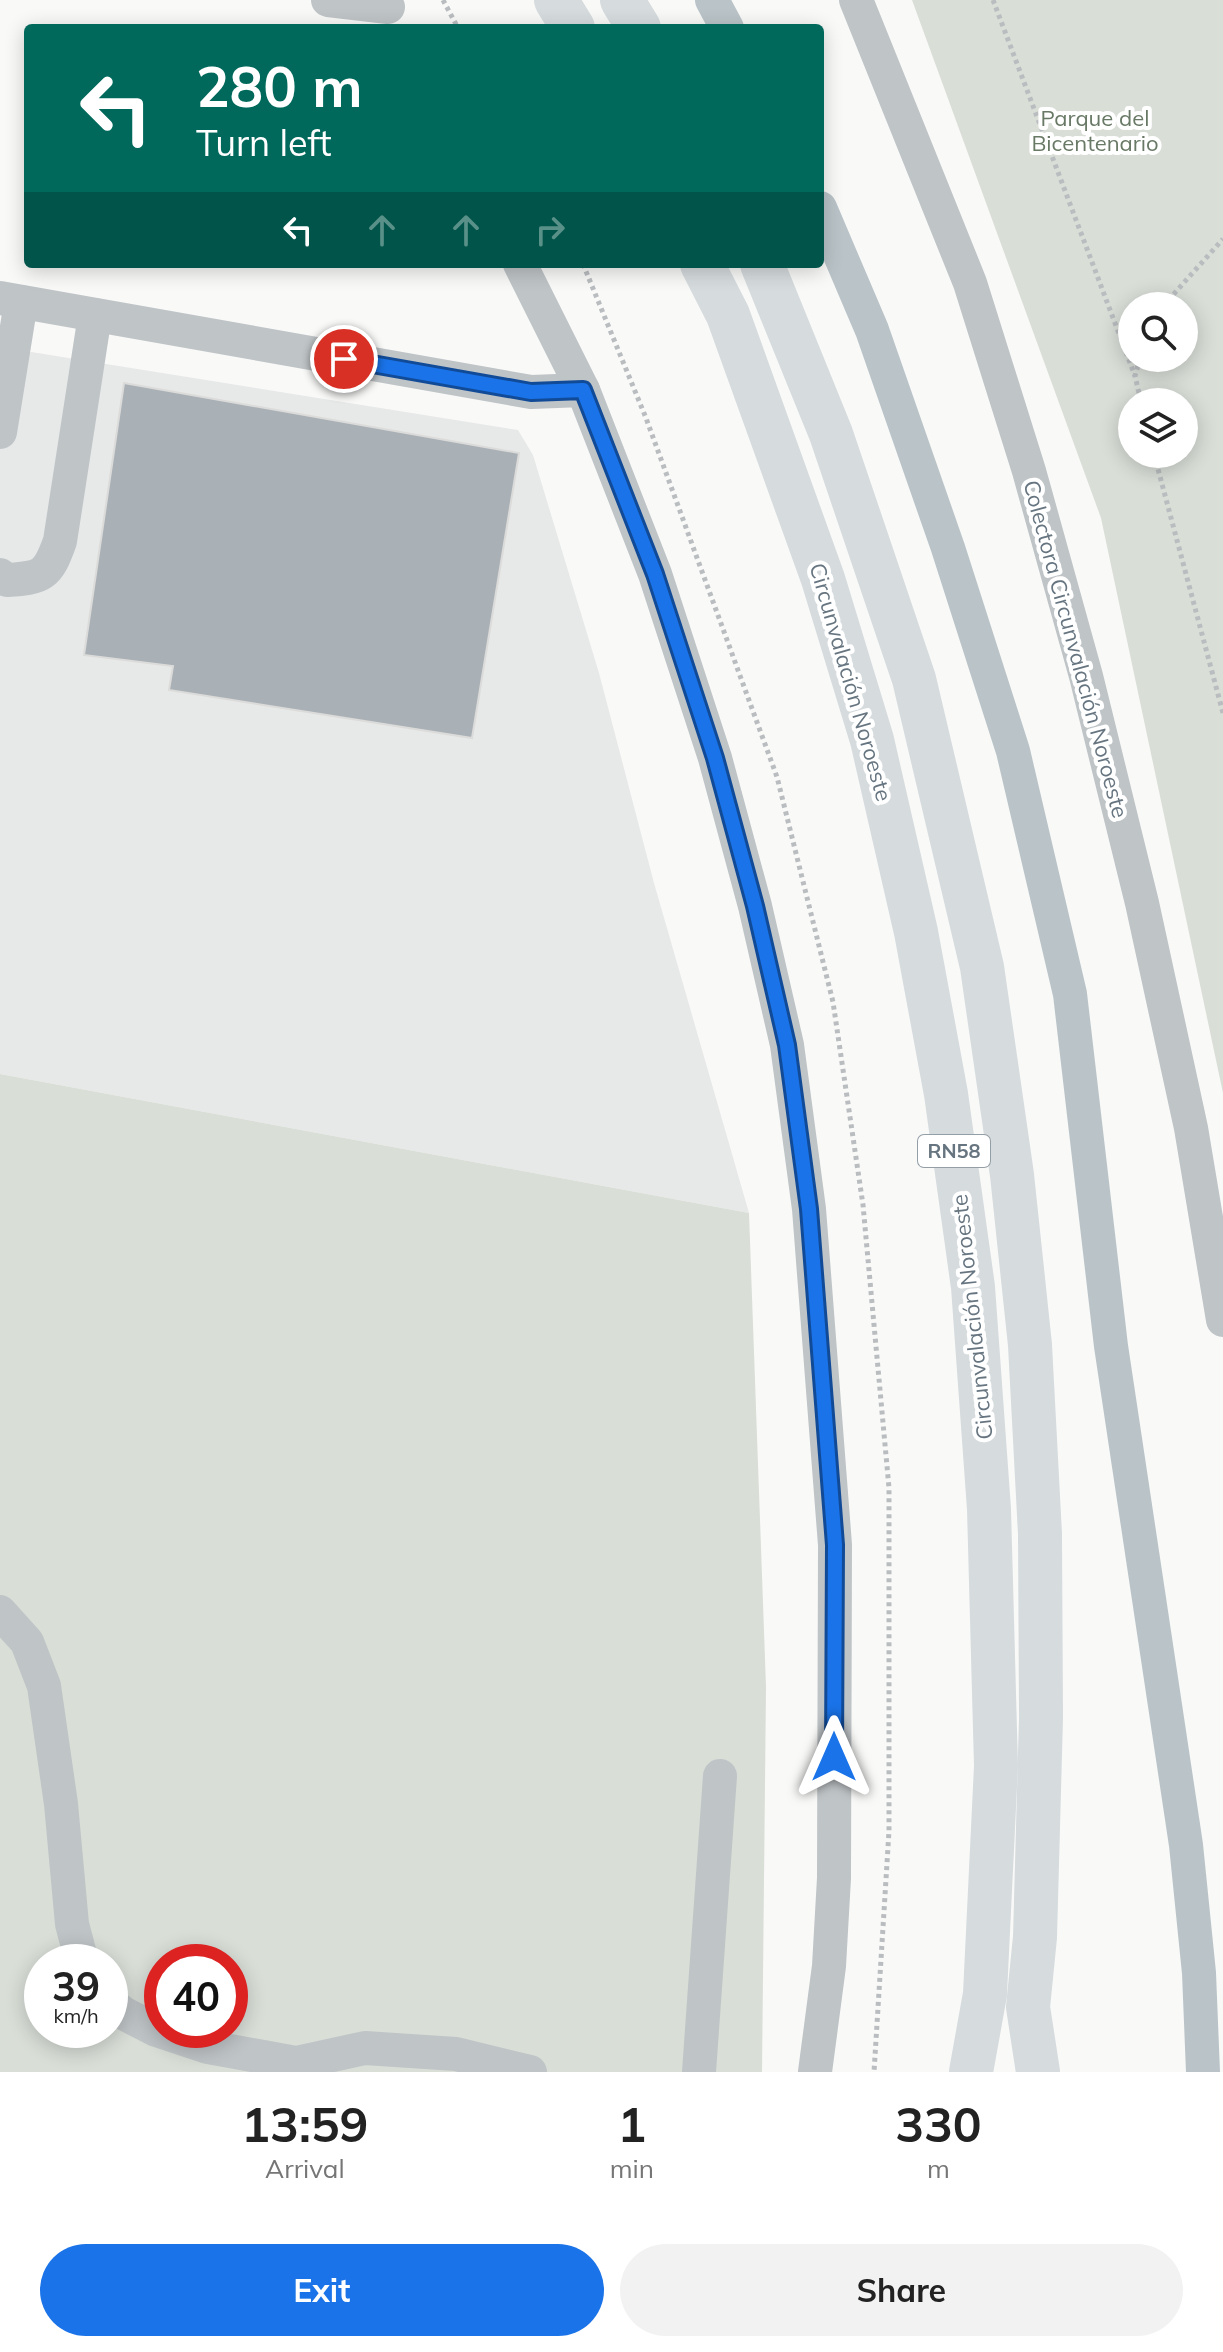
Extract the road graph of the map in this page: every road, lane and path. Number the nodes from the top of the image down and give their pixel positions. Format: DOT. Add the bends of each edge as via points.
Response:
graph roads {
  1 [pos="328,0"];
  2 [pos="443,0"];
  3 [pos="556,0"];
  4 [pos="622,0"];
  5 [pos="856,0"];
  6 [pos="993,0"];
  7 [pos="390,12"];
  8 [pos="456,24"];
  9 [pos="571,24"];
  10 [pos="637,24"];
  11 [pos="1223,239"];
  12 [pos="522,268"];
  13 [pos="704,268"];
  14 [pos="764,268"];
  15 [pos="1176,292"];
  16 [pos="11,300"];
  17 [pos="95,315"];
  18 [pos="1136,372"];
  19 [pos="1135,376"];
  20 [pos="1138,388"];
  21 [pos="583,390"];
  22 [pos="0,432"];
  23 [pos="1158,468"];
  24 [pos="0,575"];
  25 [pos="1223,713"];
  26 [pos="1223,1320"];
  27 [pos="0,1612"];
  28 [pos="720,1776"];
  29 [pos="77,1944"];
  30 [pos="128,2016"];
  31 [pos="530,2072"];
  32 [pos="699,2072"];
  33 [pos="815,2072"];
  34 [pos="971,2072"];
  35 [pos="1038,2072"];
  1 -- 7 [label="street"];
  2 -- 8 [label="path"];
  3 -- 9 [label="highway"];
  4 -- 10 [label="highway"];
  5 -- 26 [label="street, Colectora Circunvalación Noroeste" via="970,283 1082,661 1188,1113"];
  6 -- 19 [label="path"];
  11 -- 15 [label="path"];
  12 -- 21 [label="street"];
  13 -- 34 [label="highway, Circunvalación Noroeste / RN58" via="728,315 823,579 872,740 946,1094 976,1318 989,1509 996,1766 985,1994"];
  14 -- 35 [label="highway, RN58" via="831,434 914,679 982,967 1030,1345 1040,1518 1041,1718 1028,2007"];
  16 -- 17 [label="street"];
  16 -- 22 [label="street"];
  17 -- 21 [label="street" via="531,392"];
  17 -- 24 [label="street" via="60,541 51,565 34,578 7,580"];
  18 -- 19 [label="path"];
  19 -- 20 [label="path"];
  21 -- 33 [label="street" via="655,574 715,758 787,1045 809,1209 835,1545 834,1878"];
  23 -- 25 [label="path"];
  27 -- 29 [label="street" via="27,1642 44,1686"];
  28 -- 32 [label="street"];
  30 -- 31 [label="street" via="208,2047 296,2063 365,2048 456,2054"];
}
